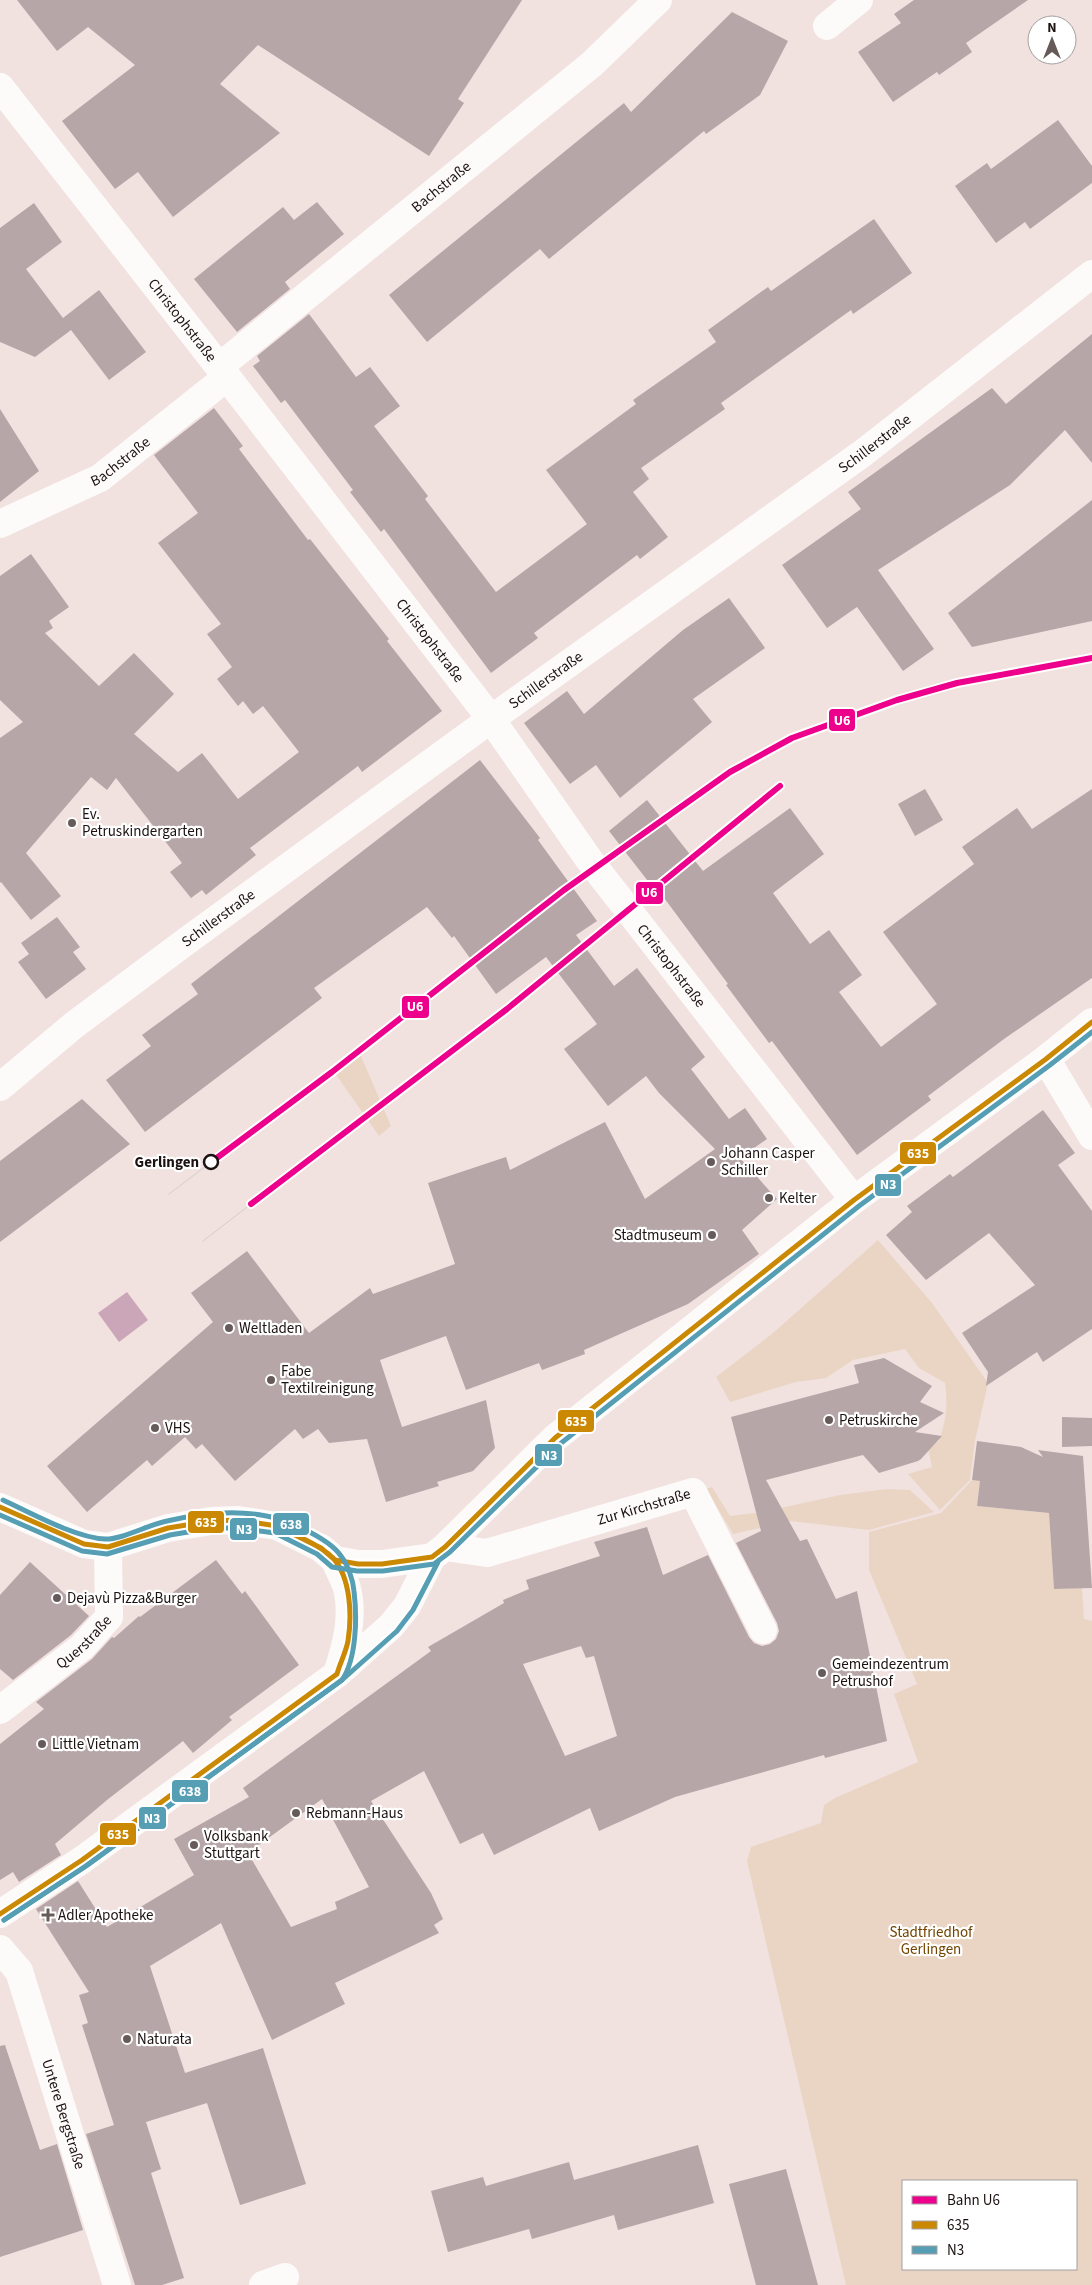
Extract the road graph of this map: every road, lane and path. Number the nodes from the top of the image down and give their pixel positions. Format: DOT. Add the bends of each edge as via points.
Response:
graph roads {
  1 [pos="658,0"];
  2 [pos="859,0"];
  3 [pos="827,26"];
  4 [pos="0,87"];
  5 [pos="1092,274"];
  6 [pos="223,372"];
  7 [pos="0,524"];
  8 [pos="491,719"];
  9 [pos="1092,1022"];
  10 [pos="1046,1059"];
  11 [pos="0,1087"];
  12 [pos="1092,1136"];
  13 [pos="854,1200"];
  14 [pos="0,1507"];
  15 [pos="108,1547"];
  16 [pos="438,1552"];
  17 [pos="334,1560"];
  18 [pos="763,1630"];
  19 [pos="336,1674"];
  20 [pos="0,1710"];
  21 [pos="0,1914"];
  22 [pos="0,1949"];
  23 [pos="116,2285"];
  1 -- 6 [label="street, Bachstraße" via="592,64"];
  2 -- 3 [label="street"];
  4 -- 6 [label="street, Christophstraße"];
  5 -- 8 [label="street, Schillerstraße" via="863,453"];
  6 -- 7 [label="street, Bachstraße" via="100,478"];
  6 -- 8 [label="street, Christophstraße"];
  8 -- 11 [label="street, Schillerstraße" via="74,1025"];
  8 -- 13 [label="street, Christophstraße" via="590,861"];
  9 -- 10 [label="street"];
  10 -- 12 [label="street"];
  10 -- 13 [label="street"];
  13 -- 16 [label="street" via="555,1438"];
  14 -- 15 [label="street" via="41,1520 84,1544"];
  15 -- 17 [label="street" via="168,1528 238,1520 277,1526 321,1548"];
  15 -- 20 [label="street, Querstraße" via="109,1617 82,1647"];
  16 -- 17 [label="street" via="382,1564"];
  16 -- 18 [label="street, Zur Kirchstraße" via="487,1553 693,1492"];
  16 -- 19 [label="street" via="407,1606 368,1648"];
  17 -- 19 [label="street" via="346,1585 348,1601 348,1638"];
  19 -- 21 [label="street" via="82,1860"];
  22 -- 23 [label="street, Untere Bergstraße" via="18,1971"];
}
